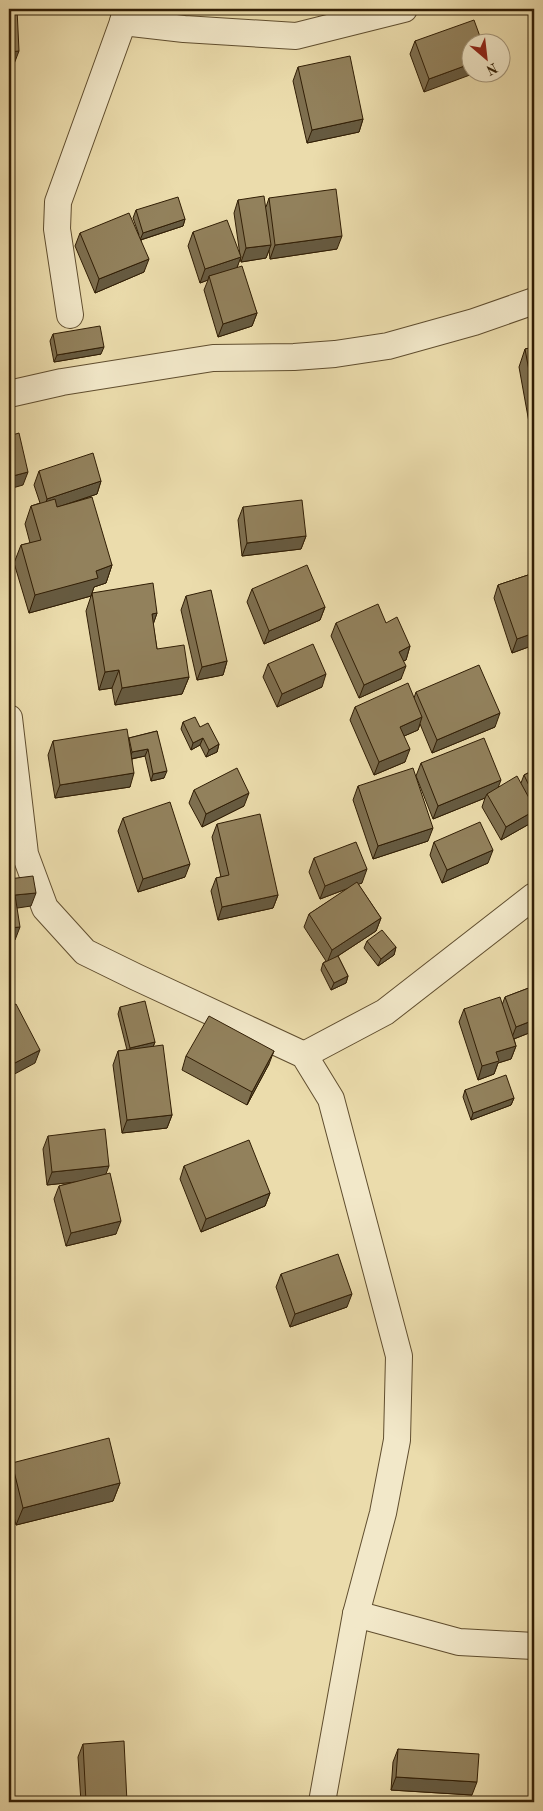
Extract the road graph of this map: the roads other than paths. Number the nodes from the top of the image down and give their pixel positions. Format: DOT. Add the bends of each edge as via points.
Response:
graph roads {
  1 [pos="404,9"];
  2 [pos="125,16"];
  3 [pos="534,301"];
  4 [pos="70,315"];
  5 [pos="9,394"];
  6 [pos="9,718"];
  7 [pos="17,853"];
  8 [pos="534,896"];
  9 [pos="304,1055"];
  10 [pos="356,1614"];
  11 [pos="534,1646"];
  12 [pos="322,1802"];
  1 -- 2 [label="street" via="296,36 184,29"];
  2 -- 4 [label="street" via="58,202 57,229"];
  3 -- 5 [label="street" via="388,346 319,356 213,358 62,382"];
  6 -- 7 [label="street"];
  7 -- 9 [label="street" via="45,908 85,952"];
  8 -- 9 [label="street" via="385,1012"];
  9 -- 10 [label="street" via="331,1099 399,1356 397,1440 384,1512"];
  10 -- 11 [label="street" via="458,1642"];
  10 -- 12 [label="street"];
}
